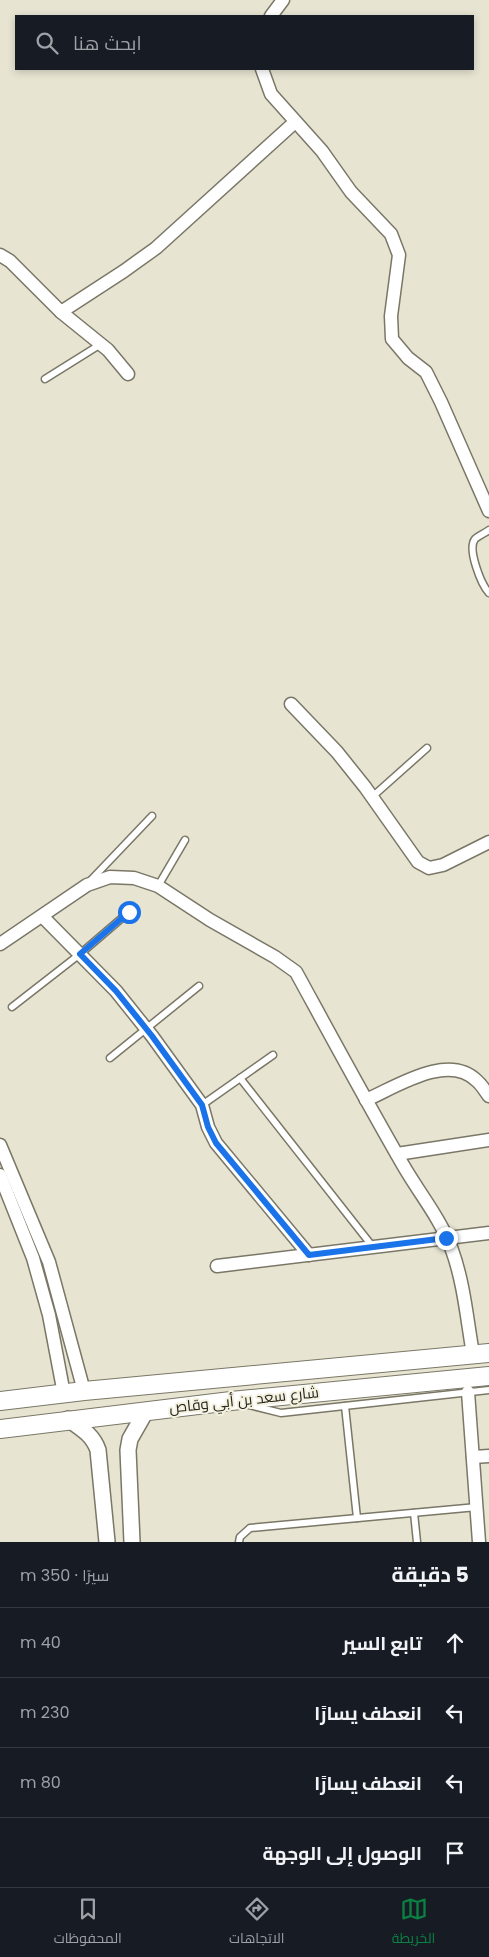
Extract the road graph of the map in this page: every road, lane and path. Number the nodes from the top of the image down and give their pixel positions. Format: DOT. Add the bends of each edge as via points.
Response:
graph roads {
  1 [pos="283,0"];
  2 [pos="272,15"];
  3 [pos="262,70"];
  4 [pos="295,122"];
  5 [pos="0,255"];
  6 [pos="61,312"];
  7 [pos="101,344"];
  8 [pos="128,374"];
  9 [pos="45,379"];
  10 [pos="489,511"];
  11 [pos="489,530"];
  12 [pos="489,592"];
  13 [pos="291,704"];
  14 [pos="427,748"];
  15 [pos="372,797"];
  16 [pos="152,816"];
  17 [pos="184,840"];
  18 [pos="489,842"];
  19 [pos="87,885"];
  20 [pos="158,886"];
  21 [pos="129,912"];
  22 [pos="42,916"];
  23 [pos="0,944"];
  24 [pos="80,954"];
  25 [pos="199,986"];
  26 [pos="12,1007"];
  27 [pos="146,1029"];
  28 [pos="273,1055"];
  29 [pos="110,1058"];
  30 [pos="240,1078"];
  31 [pos="489,1096"];
  32 [pos="366,1100"];
  33 [pos="202,1105"];
  34 [pos="489,1140"];
  35 [pos="0,1145"];
  36 [pos="397,1154"];
  37 [pos="0,1175"];
  38 [pos="489,1233"];
  39 [pos="446,1238"];
  40 [pos="373,1247"];
  41 [pos="309,1255"];
  42 [pos="217,1266"];
  43 [pos="69,1339"];
  44 [pos="54,1341"];
  45 [pos="481,1354"];
  46 [pos="489,1376"];
  47 [pos="489,1390"];
  48 [pos="84,1391"];
  49 [pos="468,1392"];
  50 [pos="64,1394"];
  51 [pos="0,1401"];
  52 [pos="231,1401"];
  53 [pos="345,1406"];
  54 [pos="146,1411"];
  55 [pos="68,1419"];
  56 [pos="0,1429"];
  57 [pos="489,1456"];
  58 [pos="473,1457"];
  59 [pos="477,1507"];
  60 [pos="414,1513"];
  61 [pos="357,1518"];
  62 [pos="107,1542"];
  63 [pos="132,1542"];
  64 [pos="239,1542"];
  65 [pos="418,1542"];
  66 [pos="480,1542"];
  1 -- 2 [label="street"];
  3 -- 4 [label="street" via="271,94"];
  4 -- 6 [label="street" via="156,248"];
  4 -- 10 [label="street" via="322,151 351,192 390,234 399,255 391,316 392,339 426,372"];
  5 -- 6 [label="street"];
  6 -- 7 [label="street"];
  7 -- 8 [label="street"];
  7 -- 9 [label="lane"];
  11 -- 12 [label="lane" via="475,539 472,547 472,555"];
  13 -- 15 [label="street" via="337,752"];
  14 -- 15 [label="lane"];
  15 -- 18 [label="street" via="418,862 429,868 443,865"];
  16 -- 19 [label="lane"];
  17 -- 20 [label="lane"];
  19 -- 20 [label="street" via="110,877 134,878"];
  19 -- 22 [label="street"];
  20 -- 32 [label="street" via="296,972"];
  21 -- 24 [label="lane"];
  22 -- 23 [label="street"];
  22 -- 24 [label="street"];
  24 -- 26 [label="lane"];
  24 -- 27 [label="street" via="116,991"];
  25 -- 27 [label="lane"];
  27 -- 29 [label="lane"];
  27 -- 33 [label="street"];
  28 -- 30 [label="lane"];
  30 -- 33 [label="lane"];
  30 -- 40 [label="lane"];
  31 -- 32 [label="street" via="477,1080 462,1071 444,1069 422,1074"];
  32 -- 36 [label="street"];
  33 -- 41 [label="street" via="216,1143"];
  34 -- 36 [label="street"];
  35 -- 43 [label="street" via="49,1262"];
  36 -- 39 [label="street"];
  37 -- 44 [label="street" via="33,1258"];
  38 -- 39 [label="street"];
  39 -- 40 [label="street"];
  39 -- 45 [label="street"];
  40 -- 41 [label="street"];
  41 -- 42 [label="street"];
  43 -- 44 [label="street"];
  43 -- 48 [label="street"];
  44 -- 50 [label="street"];
  45 -- 48 [label="main road, شارع سعد بن أبي وقاص"];
  46 -- 52 [label="main road, شارع سعد بن أبي وقاص"];
  47 -- 49 [label="lane"];
  48 -- 50 [label="main road, شارع سعد بن أبي وقاص"];
  49 -- 53 [label="lane"];
  49 -- 58 [label="street"];
  50 -- 51 [label="main road, شارع سعد بن أبي وقاص"];
  52 -- 53 [label="lane" via="280,1413"];
  52 -- 54 [label="main road, شارع سعد بن أبي وقاص"];
  53 -- 61 [label="lane"];
  54 -- 55 [label="main road, شارع سعد بن أبي وقاص"];
  54 -- 63 [label="street" via="130,1438 128,1450"];
  55 -- 56 [label="main road, شارع سعد بن أبي وقاص"];
  55 -- 62 [label="street" via="87,1433 98,1450"];
  57 -- 58 [label="street"];
  58 -- 59 [label="street"];
  59 -- 60 [label="lane"];
  59 -- 66 [label="street"];
  60 -- 61 [label="lane"];
  60 -- 65 [label="lane"];
  61 -- 64 [label="lane" via="250,1528"];
}
